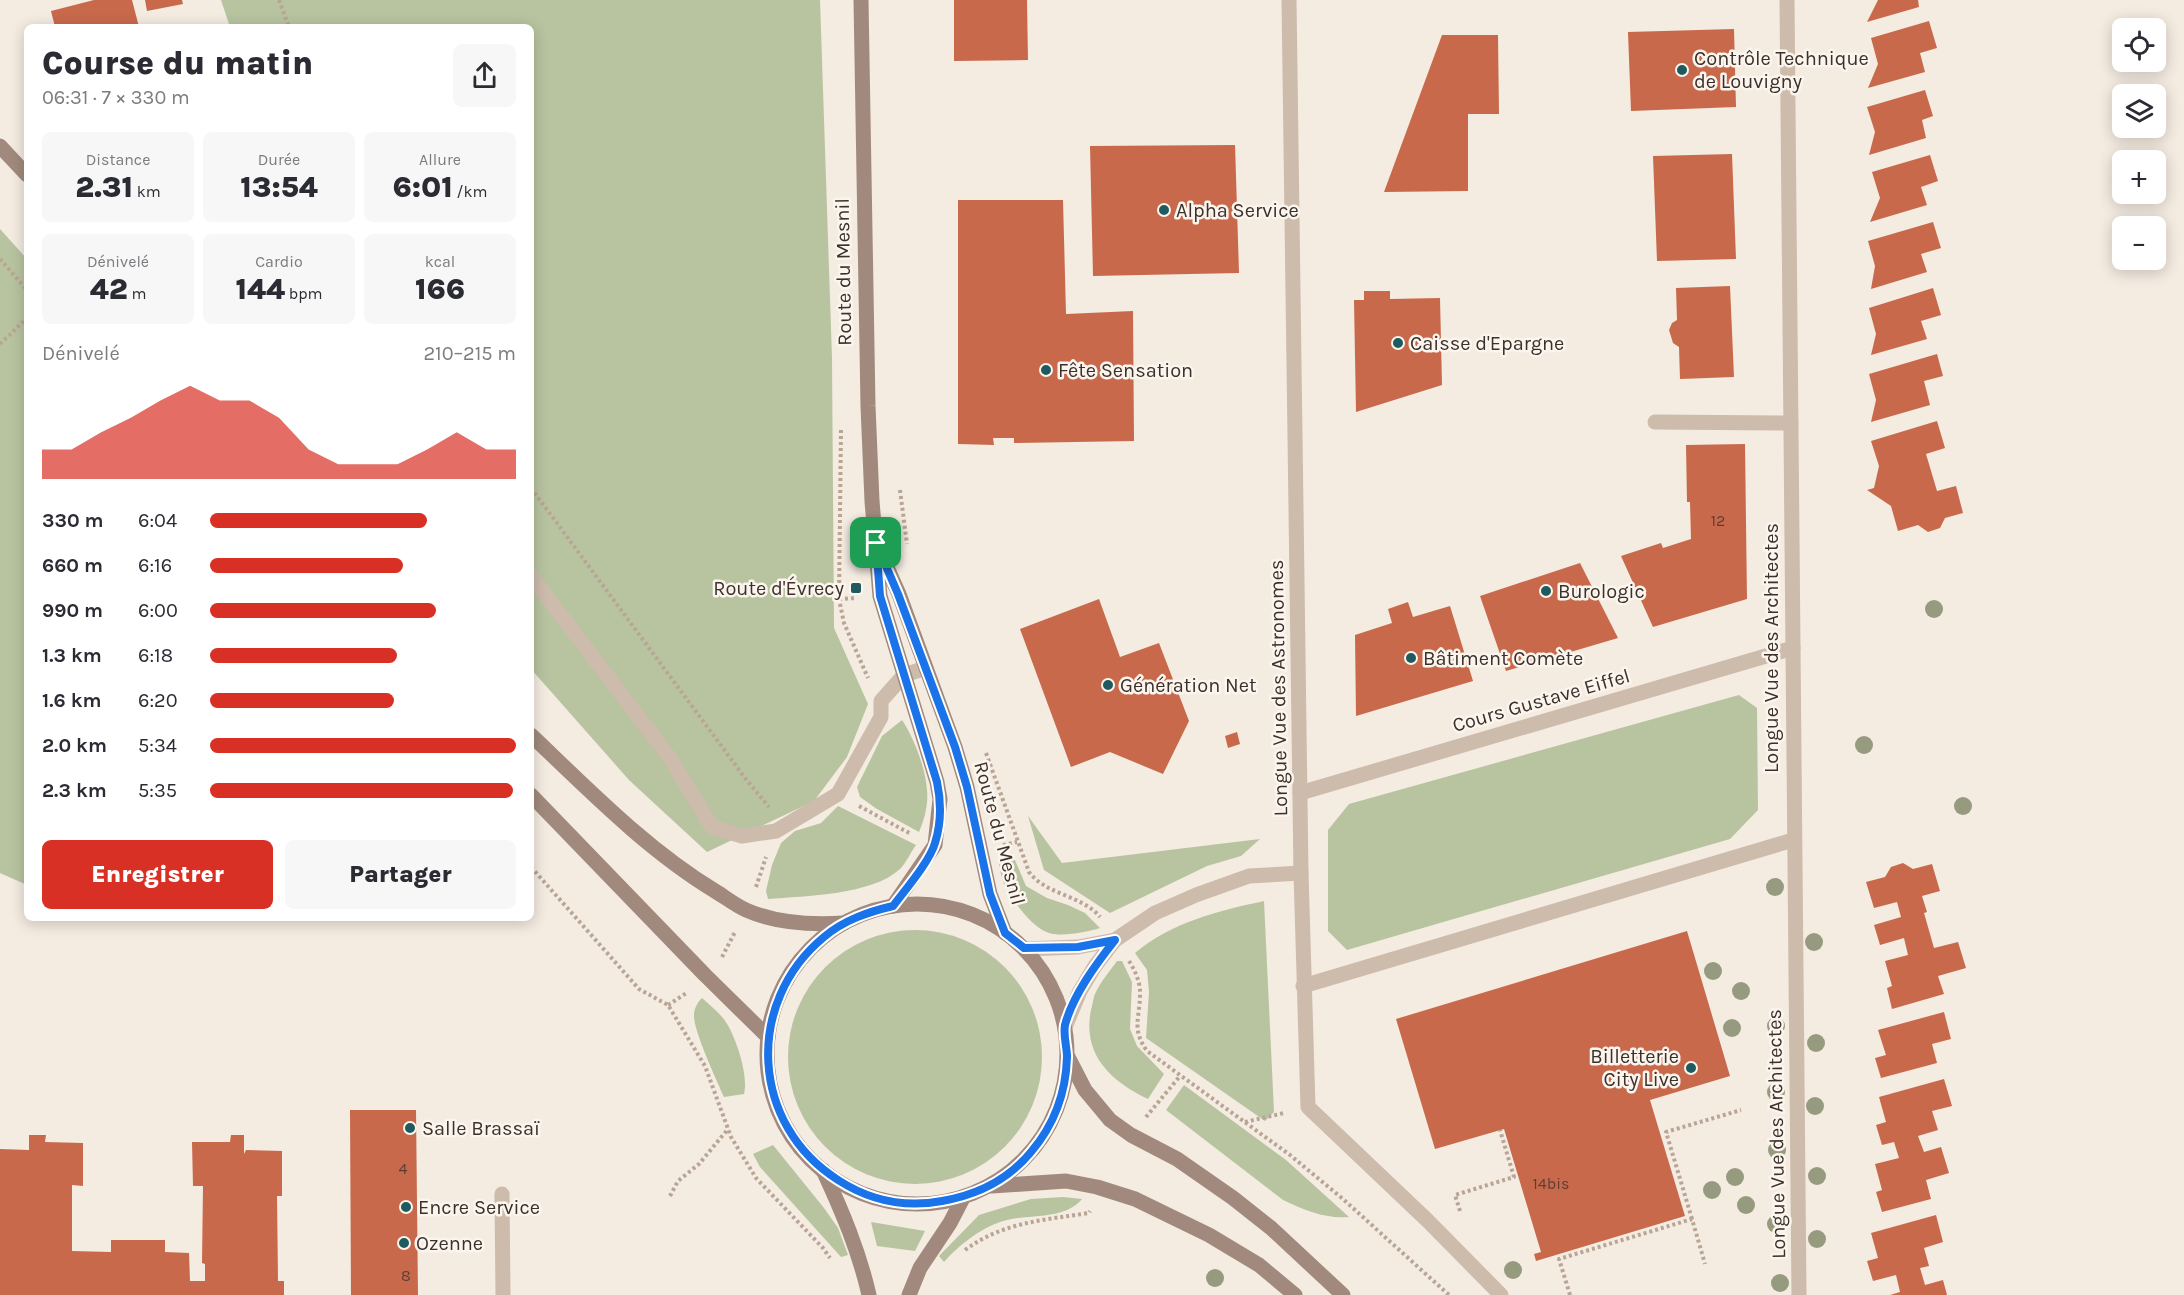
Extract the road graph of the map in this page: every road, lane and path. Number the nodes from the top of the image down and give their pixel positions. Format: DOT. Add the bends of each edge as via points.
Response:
graph roads {
  1 [pos="279,0"];
  2 [pos="861,0"];
  3 [pos="1289,0"];
  4 [pos="1787,0"];
  5 [pos="288,24"];
  6 [pos="0,146"];
  7 [pos="24,172"];
  8 [pos="0,259"];
  9 [pos="24,287"];
  10 [pos="24,321"];
  11 [pos="0,344"];
  12 [pos="1655,422"];
  13 [pos="1791,423"];
  14 [pos="534,492"];
  15 [pos="876,543"];
  16 [pos="534,580"];
  17 [pos="839,599"];
  18 [pos="1793,648"];
  19 [pos="926,668"];
  20 [pos="904,675"];
  21 [pos="881,701"];
  22 [pos="534,738"];
  23 [pos="1300,793"];
  24 [pos="838,794"];
  25 [pos="534,798"];
  26 [pos="784,826"];
  27 [pos="919,838"];
  28 [pos="1794,840"];
  29 [pos="1017,842"];
  30 [pos="534,870"];
  31 [pos="1301,873"];
  32 [pos="893,906"];
  33 [pos="1102,921"];
  34 [pos="844,923"];
  35 [pos="736,930"];
  36 [pos="1005,933"];
  37 [pos="1115,940"];
  38 [pos="1024,948"];
  39 [pos="724,955"];
  40 [pos="1126,956"];
  41 [pos="1304,986"];
  42 [pos="694,988"];
  43 [pos="668,1005"];
  44 [pos="1065,1027"];
  45 [pos="768,1037"];
  46 [pos="1067,1055"];
  47 [pos="1180,1076"];
  48 [pos="1155,1107"];
  49 [pos="1308,1107"];
  50 [pos="1741,1110"];
  51 [pos="1245,1122"];
  52 [pos="728,1129"];
  53 [pos="1500,1130"];
  54 [pos="823,1170"];
  55 [pos="990,1186"];
  56 [pos="502,1194"];
  57 [pos="670,1196"];
  58 [pos="963,1198"];
  59 [pos="1091,1206"];
  60 [pos="1460,1211"];
  61 [pos="1692,1219"];
  62 [pos="959,1257"];
  63 [pos="832,1262"];
  64 [pos="1705,1264"];
  65 [pos="503,1295"];
  66 [pos="869,1295"];
  67 [pos="909,1295"];
  68 [pos="1295,1295"];
  69 [pos="1343,1295"];
  70 [pos="1449,1295"];
  71 [pos="1501,1295"];
  72 [pos="1570,1295"];
  73 [pos="1799,1295"];
  1 -- 5 [label="path"];
  2 -- 15 [label="main road, Route du Mesnil" via="868,406"];
  3 -- 23 [label="street, Longue Vue des Astronomes"];
  4 -- 13 [label="street, Longue Vue des Architectes"];
  6 -- 7 [label="main road"];
  8 -- 9 [label="path"];
  10 -- 11 [label="path"];
  12 -- 13 [label="street"];
  13 -- 18 [label="street, Longue Vue des Architectes"];
  14 -- 26 [label="path"];
  15 -- 19 [label="main road, Route du Mesnil"];
  15 -- 20 [label="main road, Route du Mesnil" via="880,596"];
  16 -- 26 [label="street" via="670,758 712,826 742,836 776,831"];
  17 -- 21 [label="path" via="859,661"];
  18 -- 23 [label="street, Cours Gustave Eiffel"];
  18 -- 28 [label="street, Longue Vue des Architectes"];
  19 -- 20 [label="street"];
  19 -- 36 [label="main road, Route du Mesnil" via="967,787 990,894"];
  20 -- 21 [label="street"];
  20 -- 32 [label="main road, Route du Mesnil" via="940,799 935,845"];
  21 -- 24 [label="street" via="881,717"];
  22 -- 34 [label="main road" via="625,823 691,876 746,909 770,918 820,925"];
  23 -- 31 [label="street, Longue Vue des Astronomes"];
  24 -- 26 [label="street"];
  24 -- 27 [label="path"];
  25 -- 45 [label="main road"];
  28 -- 41 [label="street"];
  28 -- 73 [label="street, Longue Vue des Architectes"];
  29 -- 33 [label="path" via="1033,877 1084,904"];
  30 -- 43 [label="path" via="639,989"];
  31 -- 37 [label="street" via="1250,876 1205,891 1155,913"];
  31 -- 41 [label="street, Longue Vue des Astronomes"];
  32 -- 34 [label="main road"];
  32 -- 36 [label="main road" via="923,904 952,908"];
  34 -- 45 [label="main road" via="807,952 793,971 777,1003"];
  35 -- 39 [label="path"];
  36 -- 38 [label="main road"];
  37 -- 38 [label="street" via="1078,947"];
  37 -- 44 [label="street" via="1080,992"];
  38 -- 44 [label="main road" via="1056,998"];
  40 -- 47 [label="path" via="1139,985 1139,1040"];
  41 -- 49 [label="street, Longue Vue des Astronomes"];
  42 -- 43 [label="path"];
  43 -- 52 [label="path" via="705,1066"];
  44 -- 46 [label="main road"];
  45 -- 54 [label="main road" via="768,1067 785,1125 801,1150"];
  46 -- 55 [label="main road" via="1058,1107 1046,1131 1031,1153"];
  46 -- 69 [label="main road" via="1085,1090 1110,1120 1233,1198"];
  47 -- 48 [label="path"];
  47 -- 51 [label="path"];
  49 -- 51 [label="path"];
  49 -- 71 [label="street"];
  50 -- 61 [label="path" via="1666,1131"];
  51 -- 70 [label="path" via="1343,1199"];
  52 -- 57 [label="path" via="699,1164 678,1181"];
  52 -- 63 [label="path" via="756,1178"];
  53 -- 60 [label="path" via="1514,1177 1455,1195"];
  54 -- 58 [label="main road" via="854,1190 889,1202 927,1204"];
  54 -- 66 [label="main road" via="844,1214"];
  55 -- 58 [label="main road"];
  55 -- 68 [label="main road" via="1066,1181 1135,1199 1209,1235 1259,1265"];
  56 -- 65 [label="street"];
  58 -- 67 [label="main road" via="920,1268"];
  59 -- 62 [label="path" via="1089,1214 1007,1227 966,1249"];
  61 -- 64 [label="path"];
  61 -- 72 [label="path" via="1559,1259"];
}
